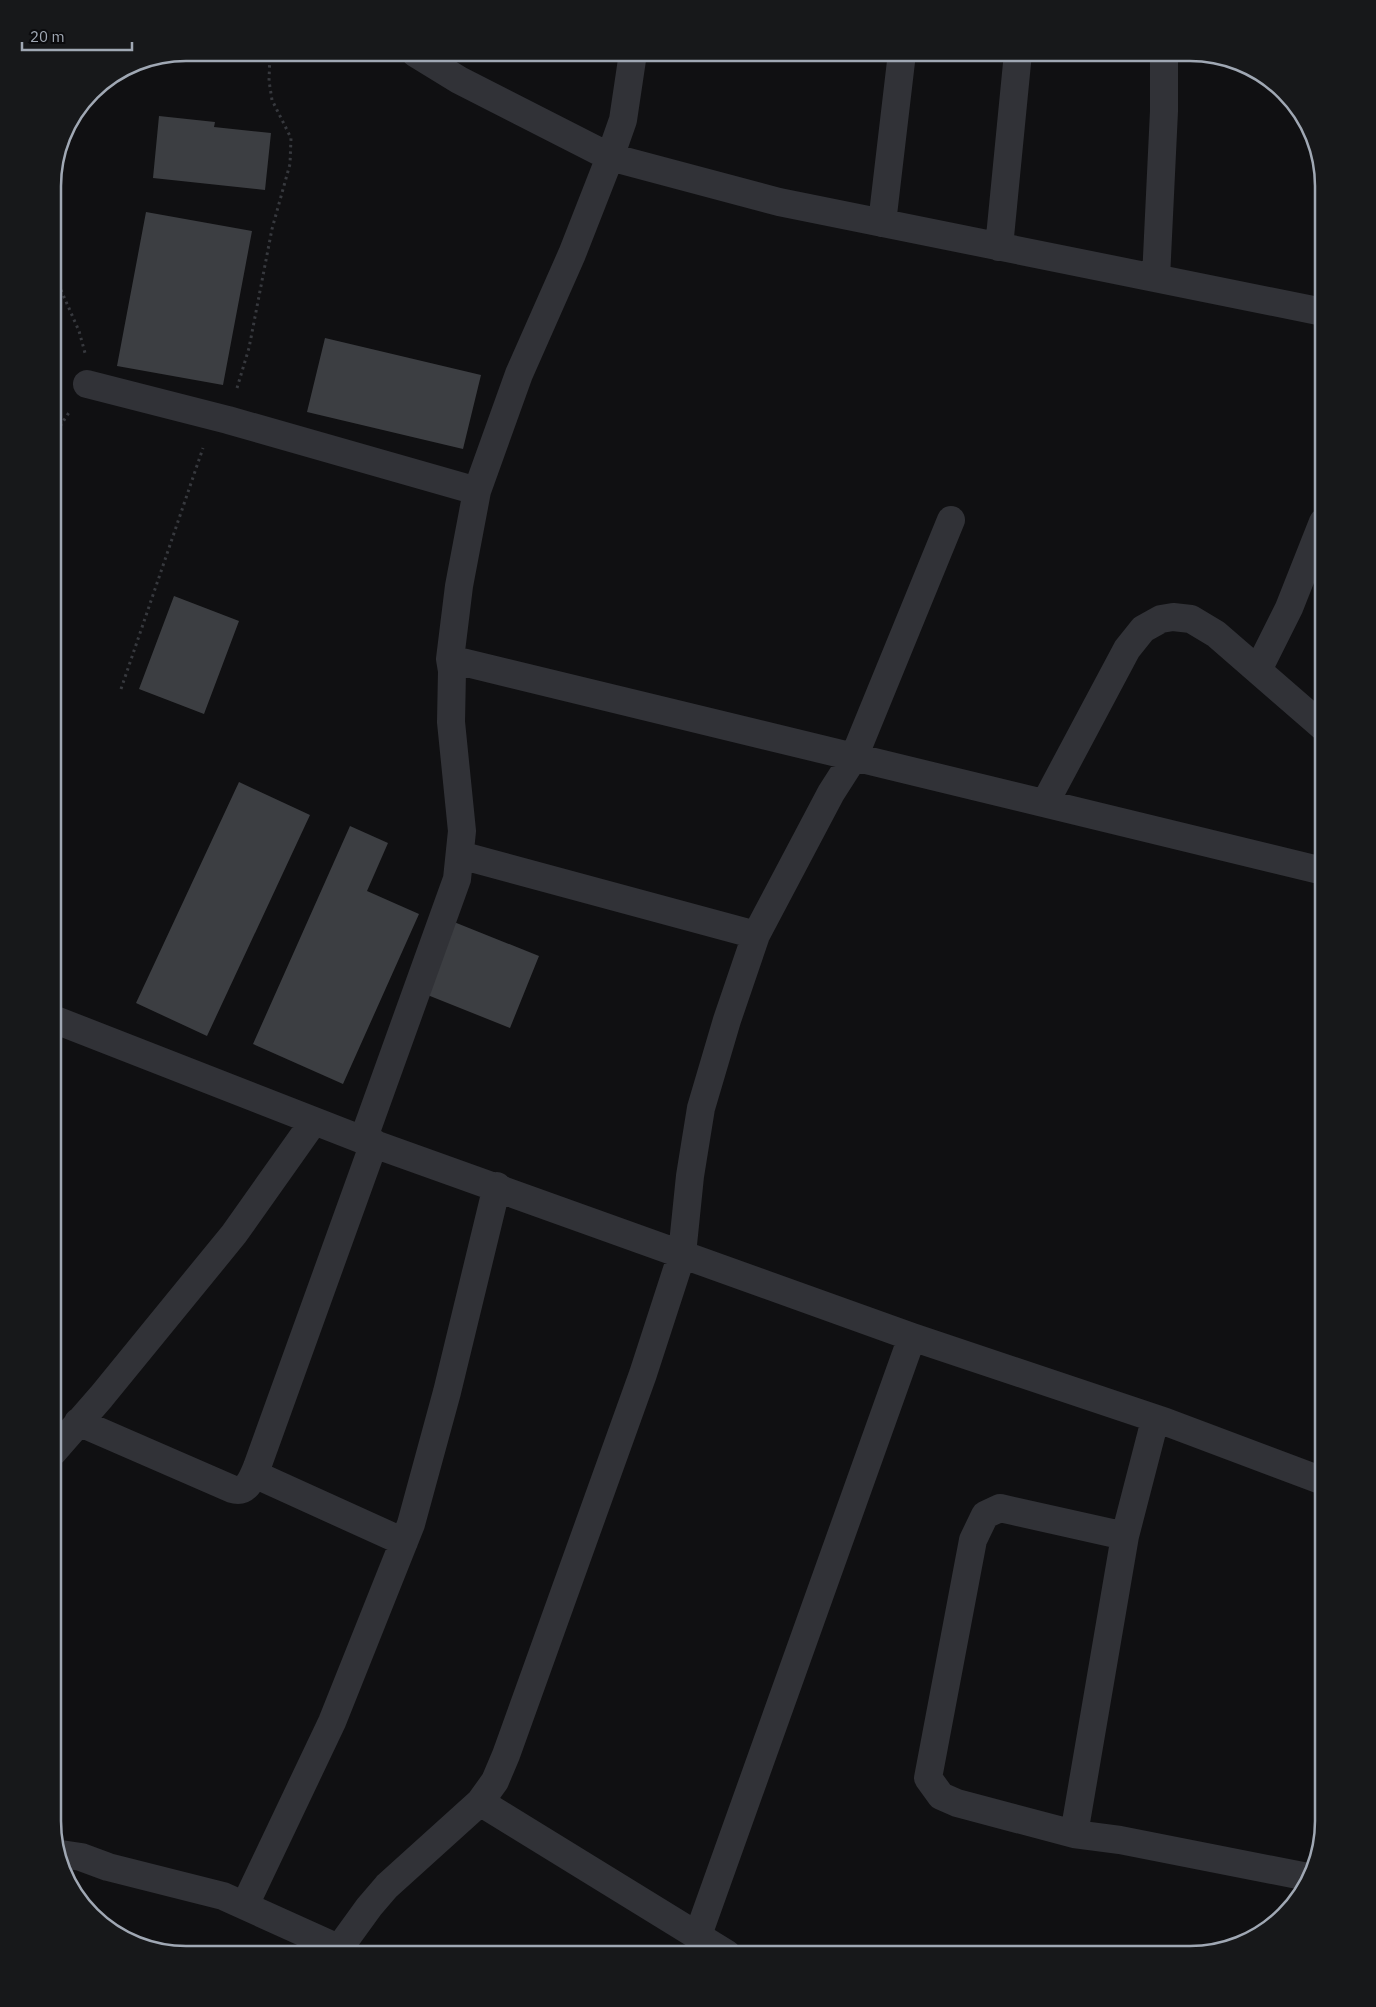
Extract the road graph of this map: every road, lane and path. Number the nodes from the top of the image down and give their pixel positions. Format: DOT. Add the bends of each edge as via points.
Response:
graph roads {
  1 [pos="270,61"];
  2 [pos="430,61"];
  3 [pos="631,61"];
  4 [pos="901,62"];
  5 [pos="1017,62"];
  6 [pos="1164,62"];
  7 [pos="610,157"];
  8 [pos="882,223"];
  9 [pos="999,246"];
  10 [pos="1156,278"];
  11 [pos="1315,310"];
  12 [pos="87,384"];
  13 [pos="228,420"];
  14 [pos="477,492"];
  15 [pos="951,520"];
  16 [pos="1315,545"];
  17 [pos="450,659"];
  18 [pos="1258,670"];
  19 [pos="121,690"];
  20 [pos="1315,719"];
  21 [pos="854,757"];
  22 [pos="1045,803"];
  23 [pos="460,855"];
  24 [pos="1315,869"];
  25 [pos="756,935"];
  26 [pos="61,1022"];
  27 [pos="314,1121"];
  28 [pos="368,1142"];
  29 [pos="497,1186"];
  30 [pos="682,1254"];
  31 [pos="912,1336"];
  32 [pos="1155,1420"];
  33 [pos="78,1422"];
  34 [pos="61,1441"];
  35 [pos="254,1474"];
  36 [pos="1315,1478"];
  37 [pos="1125,1536"];
  38 [pos="404,1542"];
  39 [pos="480,1802"];
  40 [pos="1074,1834"];
  41 [pos="67,1855"];
  42 [pos="1301,1876"];
  43 [pos="245,1905"];
  44 [pos="698,1935"];
  45 [pos="324,1945"];
  46 [pos="341,1945"];
  47 [pos="714,1946"];
  1 -- 13 [label="path" via="272,100 291,138 290,164 271,237 249,348"];
  2 -- 7 [label="street"];
  3 -- 7 [label="street" via="623,120"];
  4 -- 8 [label="street"];
  5 -- 9 [label="street"];
  6 -- 10 [label="street"];
  7 -- 8 [label="street" via="779,202"];
  7 -- 14 [label="street" via="519,374"];
  8 -- 9 [label="street"];
  9 -- 10 [label="street"];
  10 -- 11 [label="street"];
  12 -- 13 [label="street"];
  13 -- 14 [label="street"];
  13 -- 19 [label="path" via="208,438 198,461"];
  14 -- 17 [label="street" via="459,586"];
  15 -- 21 [label="street"];
  16 -- 18 [label="street" via="1290,608"];
  17 -- 21 [label="street"];
  17 -- 23 [label="street" via="451,722 462,831"];
  18 -- 20 [label="street"];
  18 -- 22 [label="street" via="1216,634 1191,619 1161,619 1143,629 1127,649"];
  21 -- 22 [label="street"];
  21 -- 25 [label="street" via="831,793"];
  22 -- 24 [label="street"];
  23 -- 25 [label="street"];
  23 -- 28 [label="street" via="449,904"];
  25 -- 30 [label="street" via="701,1108"];
  26 -- 27 [label="street"];
  27 -- 28 [label="street"];
  27 -- 33 [label="street" via="234,1234"];
  28 -- 29 [label="street"];
  28 -- 35 [label="street"];
  29 -- 30 [label="street"];
  29 -- 38 [label="street" via="447,1392"];
  30 -- 31 [label="street"];
  30 -- 39 [label="street" via="506,1755 495,1781"];
  31 -- 32 [label="street"];
  31 -- 44 [label="street"];
  32 -- 36 [label="street"];
  32 -- 37 [label="street"];
  33 -- 34 [label="street"];
  33 -- 35 [label="street" via="238,1491 243,1490"];
  35 -- 38 [label="street"];
  37 -- 40 [label="street"];
  37 -- 40 [label="street" via="1000,1508 985,1515 973,1540 928,1778 941,1796 958,1803"];
  38 -- 43 [label="street" via="332,1722"];
  39 -- 44 [label="street"];
  39 -- 46 [label="street" via="387,1886"];
  40 -- 42 [label="street"];
  41 -- 43 [label="street" via="223,1896"];
  43 -- 45 [label="street"];
  44 -- 47 [label="street"];
}
